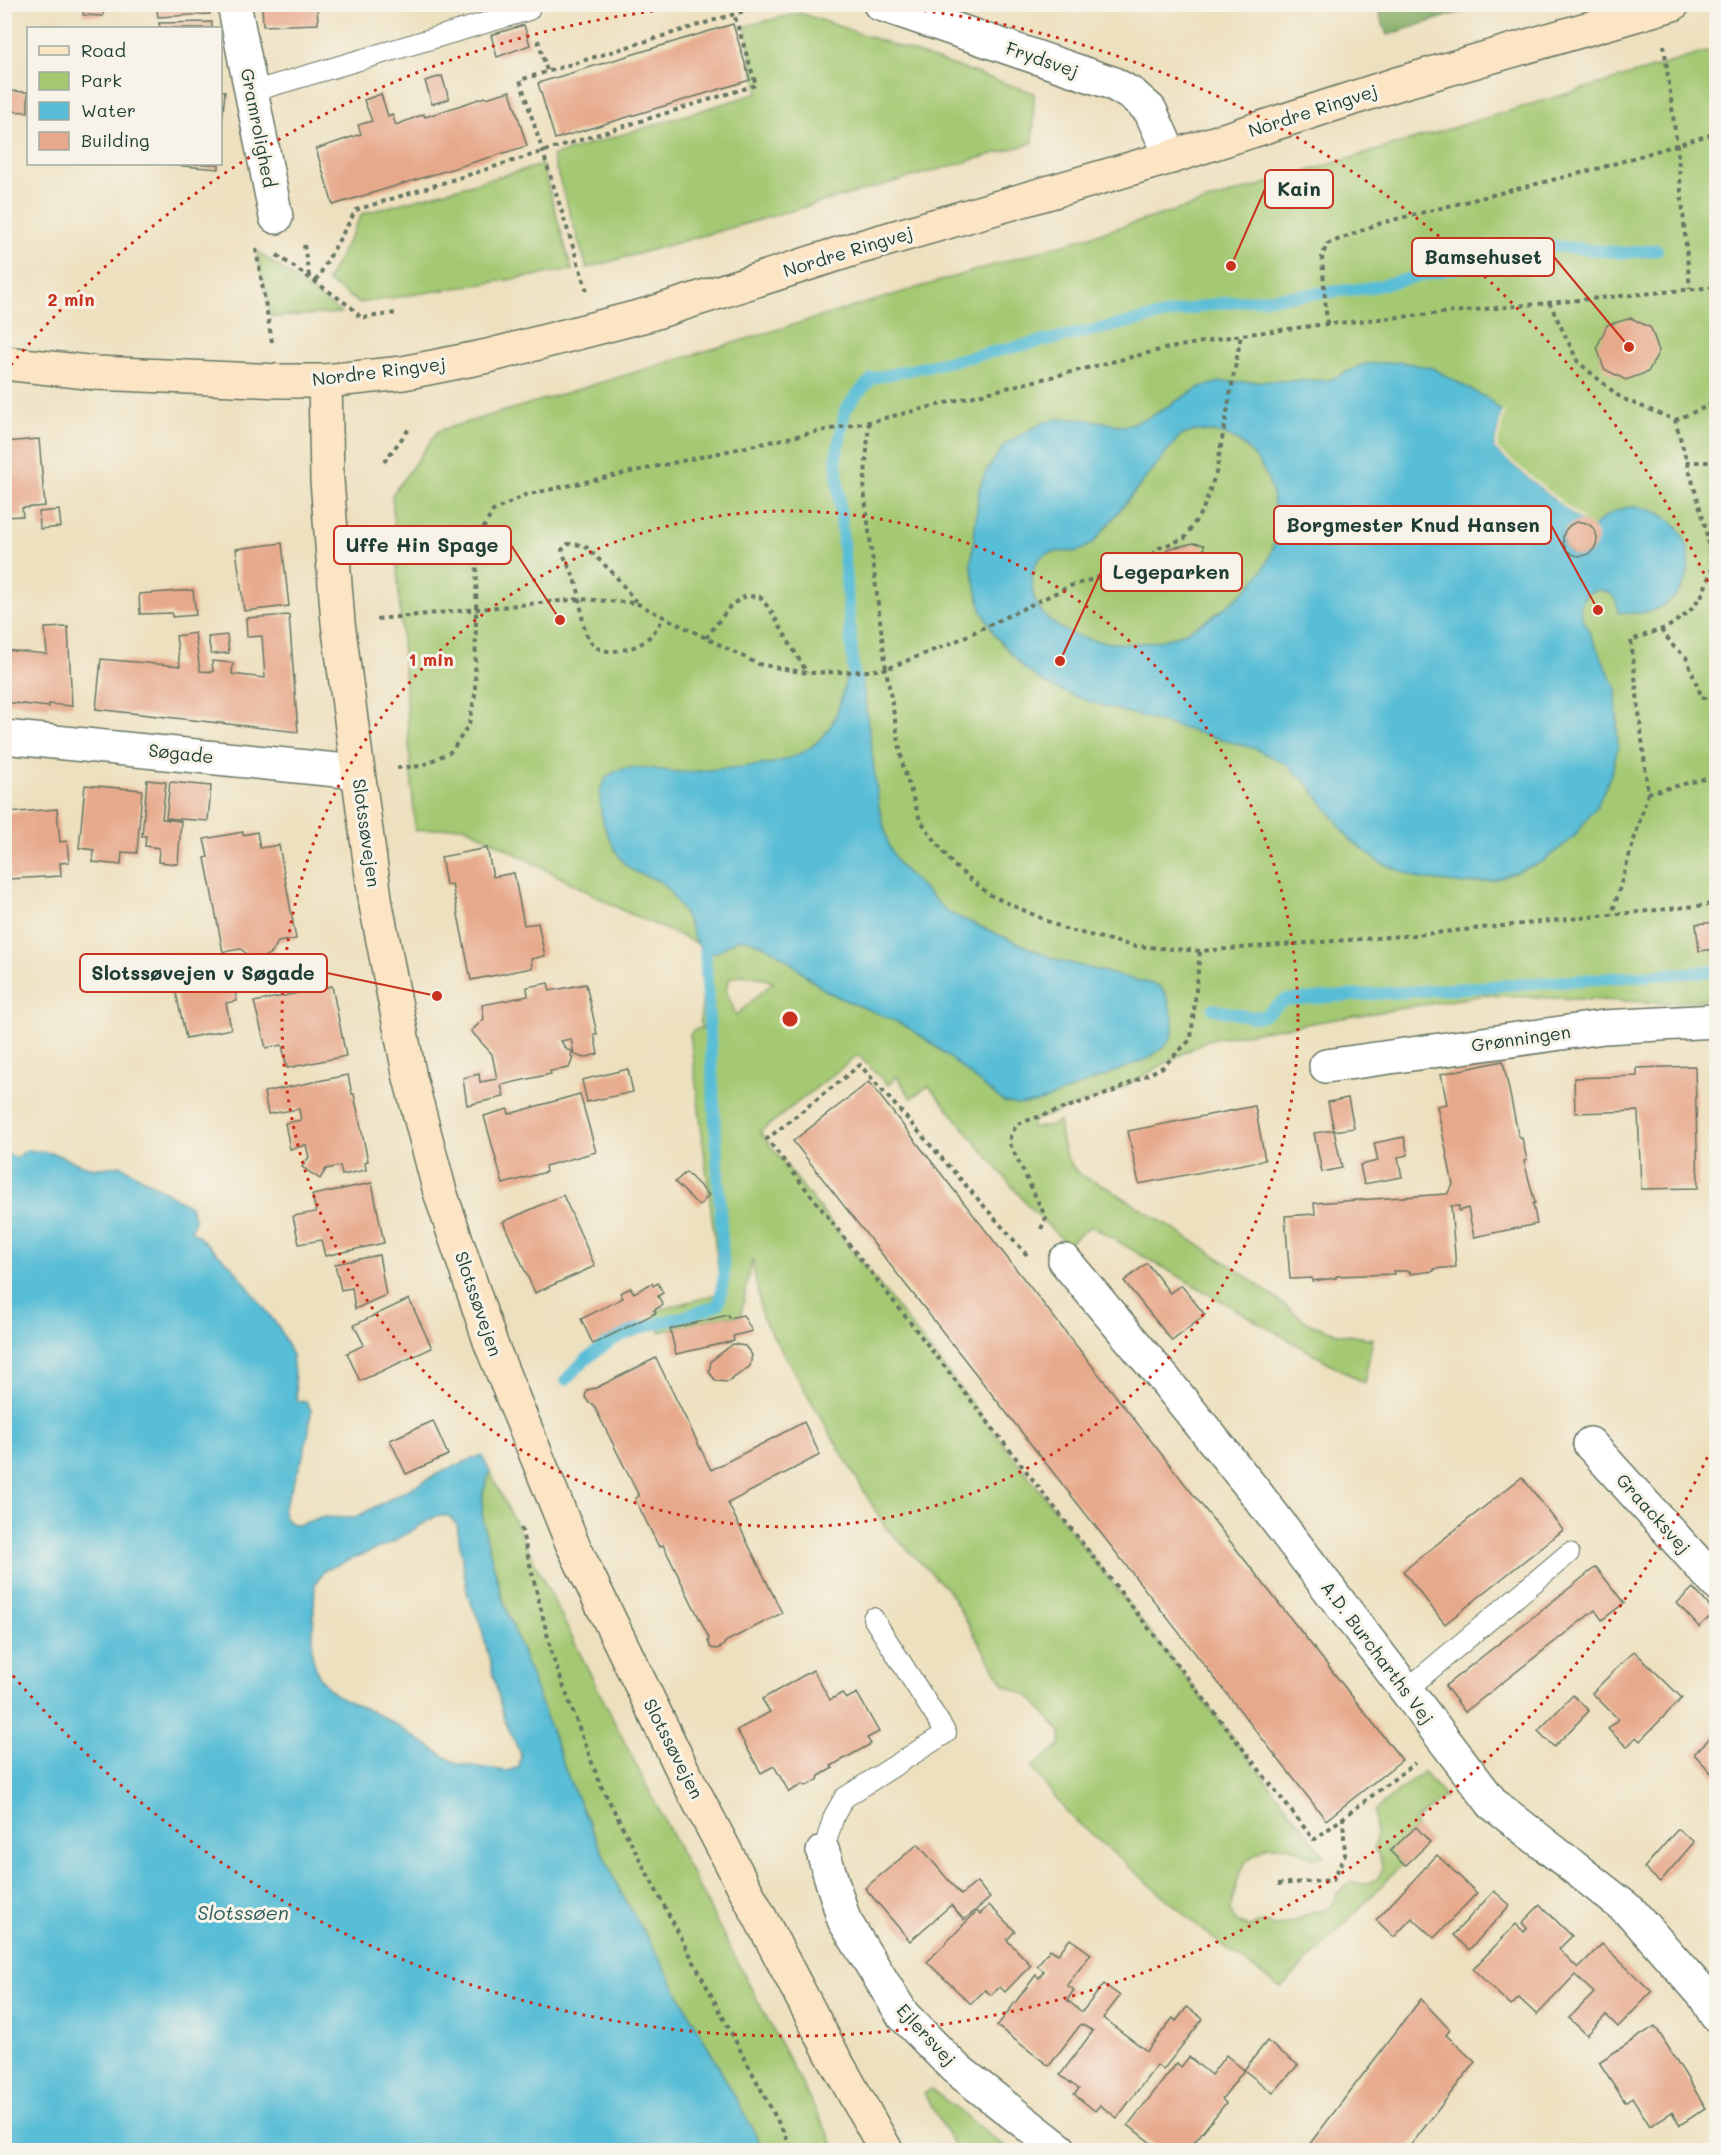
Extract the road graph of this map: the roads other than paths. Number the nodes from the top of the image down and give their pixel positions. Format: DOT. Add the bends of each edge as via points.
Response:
graph roads {
  1 [pos="234,4"];
  2 [pos="880,4"];
  3 [pos="1667,6"];
  4 [pos="529,10"];
  5 [pos="252,92"];
  6 [pos="1171,157"];
  7 [pos="265,228"];
  8 [pos="4,363"];
  9 [pos="325,381"];
  10 [pos="4,736"];
  11 [pos="357,772"];
  12 [pos="1716,1021"];
  13 [pos="1326,1066"];
  14 [pos="1065,1262"];
  15 [pos="1590,1444"];
  16 [pos="1569,1553"];
  17 [pos="1716,1583"];
  18 [pos="873,1618"];
  19 [pos="1406,1690"];
  20 [pos="823,1852"];
  21 [pos="1716,2016"];
  22 [pos="886,2151"];
  23 [pos="1060,2151"];
  1 -- 5 [label="street, Gramrolighed"];
  2 -- 6 [label="street, Frydsvej" via="1112,83 1150,110"];
  3 -- 6 [label="main road, Nordre Ringvej" via="1400,83"];
  4 -- 5 [label="lane"];
  5 -- 7 [label="street, Gramrolighed"];
  6 -- 9 [label="main road, Nordre Ringvej" via="854,249 599,329 408,372"];
  8 -- 9 [label="main road, Nordre Ringvej" via="96,373"];
  9 -- 11 [label="main road, Slotssøvejen" via="327,480 338,622"];
  10 -- 11 [label="street, Søgade"];
  11 -- 22 [label="main road, Slotssøvejen" via="376,905 410,1077 440,1192 491,1344 572,1543 671,1747"];
  12 -- 13 [label="street, Grønningen" via="1604,1027"];
  14 -- 19 [label="street, A.D. Burcharths Vej" via="1252,1488"];
  15 -- 17 [label="street, Graacksvej"];
  16 -- 19 [label="lane"];
  18 -- 20 [label="lane" via="946,1733 844,1798"];
  19 -- 21 [label="street, A.D. Burcharths Vej" via="1493,1804 1631,1912 1704,1995"];
  20 -- 23 [label="street, Ejlersvej" via="844,1920 903,2015 954,2067"];
}
